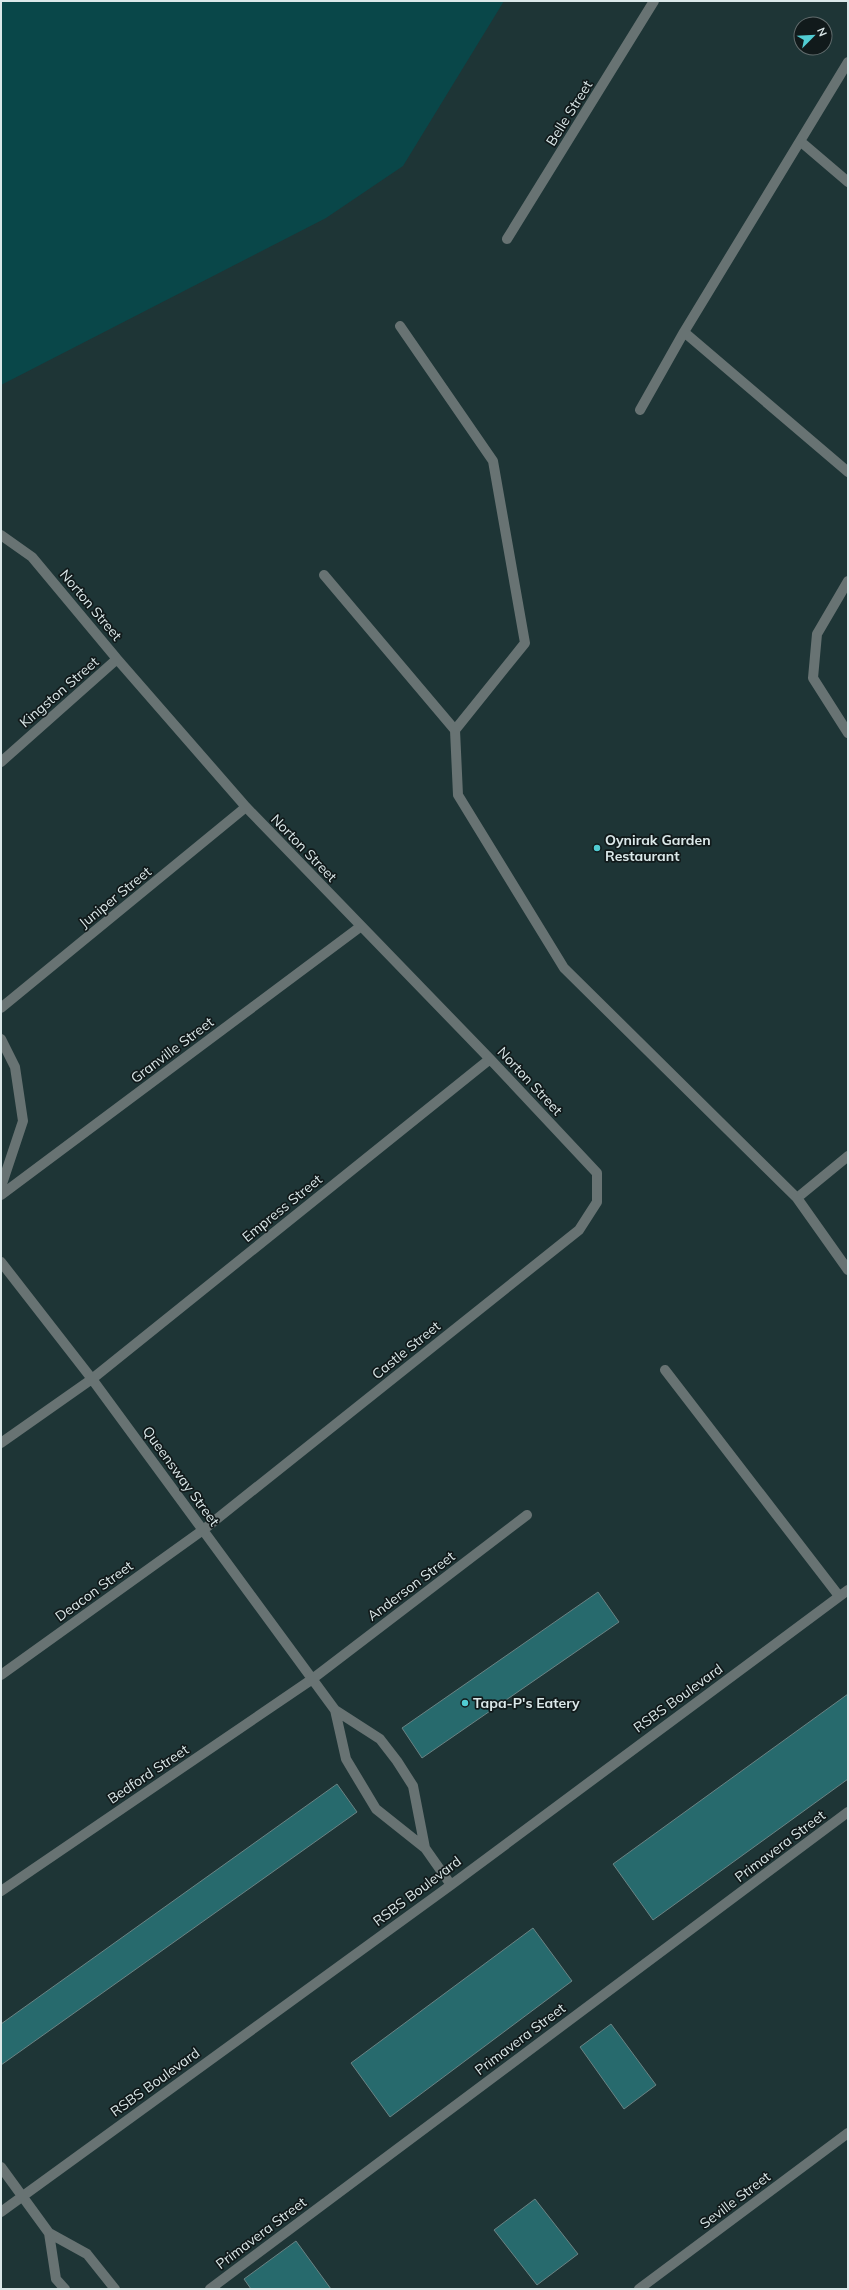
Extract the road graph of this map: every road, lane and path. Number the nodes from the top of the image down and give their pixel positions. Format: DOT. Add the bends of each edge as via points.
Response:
graph roads {
  1 [pos="654,1"];
  2 [pos="848,62"];
  3 [pos="800,141"];
  4 [pos="848,182"];
  5 [pos="507,239"];
  6 [pos="400,326"];
  7 [pos="684,332"];
  8 [pos="640,410"];
  9 [pos="848,472"];
  10 [pos="1,535"];
  11 [pos="324,575"];
  12 [pos="848,581"];
  13 [pos="117,659"];
  14 [pos="454,730"];
  15 [pos="848,733"];
  16 [pos="1,762"];
  17 [pos="246,807"];
  18 [pos="360,926"];
  19 [pos="1,1008"];
  20 [pos="1,1039"];
  21 [pos="490,1059"];
  22 [pos="848,1156"];
  23 [pos="597,1173"];
  24 [pos="1,1187"];
  25 [pos="1,1195"];
  26 [pos="797,1198"];
  27 [pos="1,1262"];
  28 [pos="848,1270"];
  29 [pos="665,1370"];
  30 [pos="92,1379"];
  31 [pos="1,1443"];
  32 [pos="527,1515"];
  33 [pos="203,1530"];
  34 [pos="848,1590"];
  35 [pos="840,1596"];
  36 [pos="1,1675"];
  37 [pos="312,1680"];
  38 [pos="335,1710"];
  39 [pos="848,1812"];
  40 [pos="425,1848"];
  41 [pos="451,1885"];
  42 [pos="1,1891"];
  43 [pos="848,2133"];
  44 [pos="1,2167"];
  45 [pos="22,2197"];
  46 [pos="1,2212"];
  47 [pos="49,2233"];
  48 [pos="65,2289"];
  49 [pos="115,2289"];
  50 [pos="210,2289"];
  51 [pos="639,2289"];
  1 -- 5 [label="street, Belle Street"];
  2 -- 3 [label="street"];
  3 -- 4 [label="street"];
  3 -- 7 [label="street"];
  6 -- 14 [label="street" via="492,461 525,643"];
  7 -- 8 [label="street"];
  7 -- 9 [label="street"];
  10 -- 13 [label="street, Norton Street" via="32,557"];
  11 -- 14 [label="street"];
  12 -- 15 [label="street" via="817,634 812,678"];
  13 -- 16 [label="street, Kingston Street"];
  13 -- 17 [label="street, Norton Street"];
  14 -- 26 [label="street" via="458,795 564,968"];
  17 -- 18 [label="street, Norton Street"];
  17 -- 19 [label="street, Juniper Street"];
  18 -- 21 [label="street, Norton Street"];
  18 -- 25 [label="street, Granville Street"];
  20 -- 24 [label="street" via="15,1067 22,1121"];
  21 -- 23 [label="street, Norton Street"];
  21 -- 30 [label="street, Empress Street"];
  22 -- 26 [label="street"];
  23 -- 33 [label="street, Castle Street" via="596,1202 579,1230"];
  26 -- 28 [label="street"];
  27 -- 30 [label="street, Queensway Street"];
  29 -- 35 [label="street"];
  30 -- 31 [label="street, Empress Street"];
  30 -- 33 [label="street, Queensway Street"];
  32 -- 37 [label="street, Anderson Street"];
  33 -- 36 [label="street, Deacon Street"];
  33 -- 37 [label="street, Queensway Street"];
  34 -- 35 [label="street, RSBS Boulevard"];
  35 -- 41 [label="street, RSBS Boulevard"];
  37 -- 38 [label="street, Queensway Street"];
  37 -- 42 [label="street, Bedford Street"];
  38 -- 40 [label="street, Queensway Street" via="346,1759 376,1809"];
  38 -- 40 [label="street, Queensway Street" via="380,1739 401,1767 413,1786"];
  39 -- 50 [label="street, Primavera Street"];
  40 -- 41 [label="street, Queensway Street"];
  41 -- 45 [label="street, RSBS Boulevard"];
  43 -- 51 [label="street, Seville Street"];
  44 -- 45 [label="street"];
  45 -- 46 [label="street, RSBS Boulevard"];
  45 -- 47 [label="street"];
  47 -- 48 [label="street" via="56,2279"];
  47 -- 49 [label="street" via="87,2254"];
}
